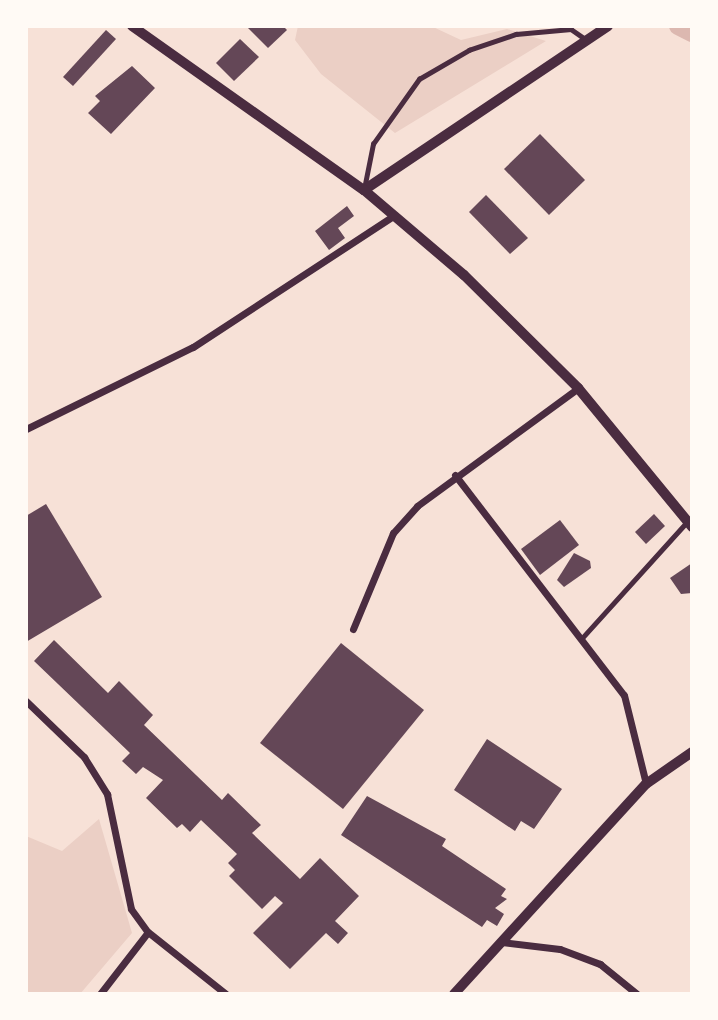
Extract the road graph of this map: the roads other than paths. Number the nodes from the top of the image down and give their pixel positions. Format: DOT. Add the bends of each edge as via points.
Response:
graph roads {
  1 [pos="132,26"];
  2 [pos="608,26"];
  3 [pos="587,40"];
  4 [pos="364,190"];
  5 [pos="396,215"];
  6 [pos="578,388"];
  7 [pos="26,429"];
  8 [pos="455,475"];
  9 [pos="690,524"];
  10 [pos="353,629"];
  11 [pos="583,637"];
  12 [pos="26,701"];
  13 [pos="692,752"];
  14 [pos="646,784"];
  15 [pos="148,932"];
  16 [pos="502,942"];
  17 [pos="100,994"];
  18 [pos="226,994"];
  19 [pos="454,994"];
  20 [pos="637,994"];
  1 -- 4 [label="main road"];
  2 -- 3 [label="street"];
  3 -- 4 [label="street"];
  3 -- 4 [label="lane" via="570,29 516,34 469,50 419,79 373,144"];
  4 -- 5 [label="main road"];
  5 -- 6 [label="main road"];
  5 -- 7 [label="street" via="183,352"];
  6 -- 8 [label="street"];
  6 -- 9 [label="main road"];
  8 -- 10 [label="street" via="393,533"];
  8 -- 11 [label="street"];
  9 -- 11 [label="lane"];
  11 -- 14 [label="street" via="631,711"];
  12 -- 15 [label="street" via="102,785 131,909"];
  13 -- 14 [label="street"];
  14 -- 16 [label="street"];
  15 -- 17 [label="street"];
  15 -- 18 [label="street"];
  16 -- 19 [label="street"];
  16 -- 20 [label="street" via="560,949 600,964"];
}
